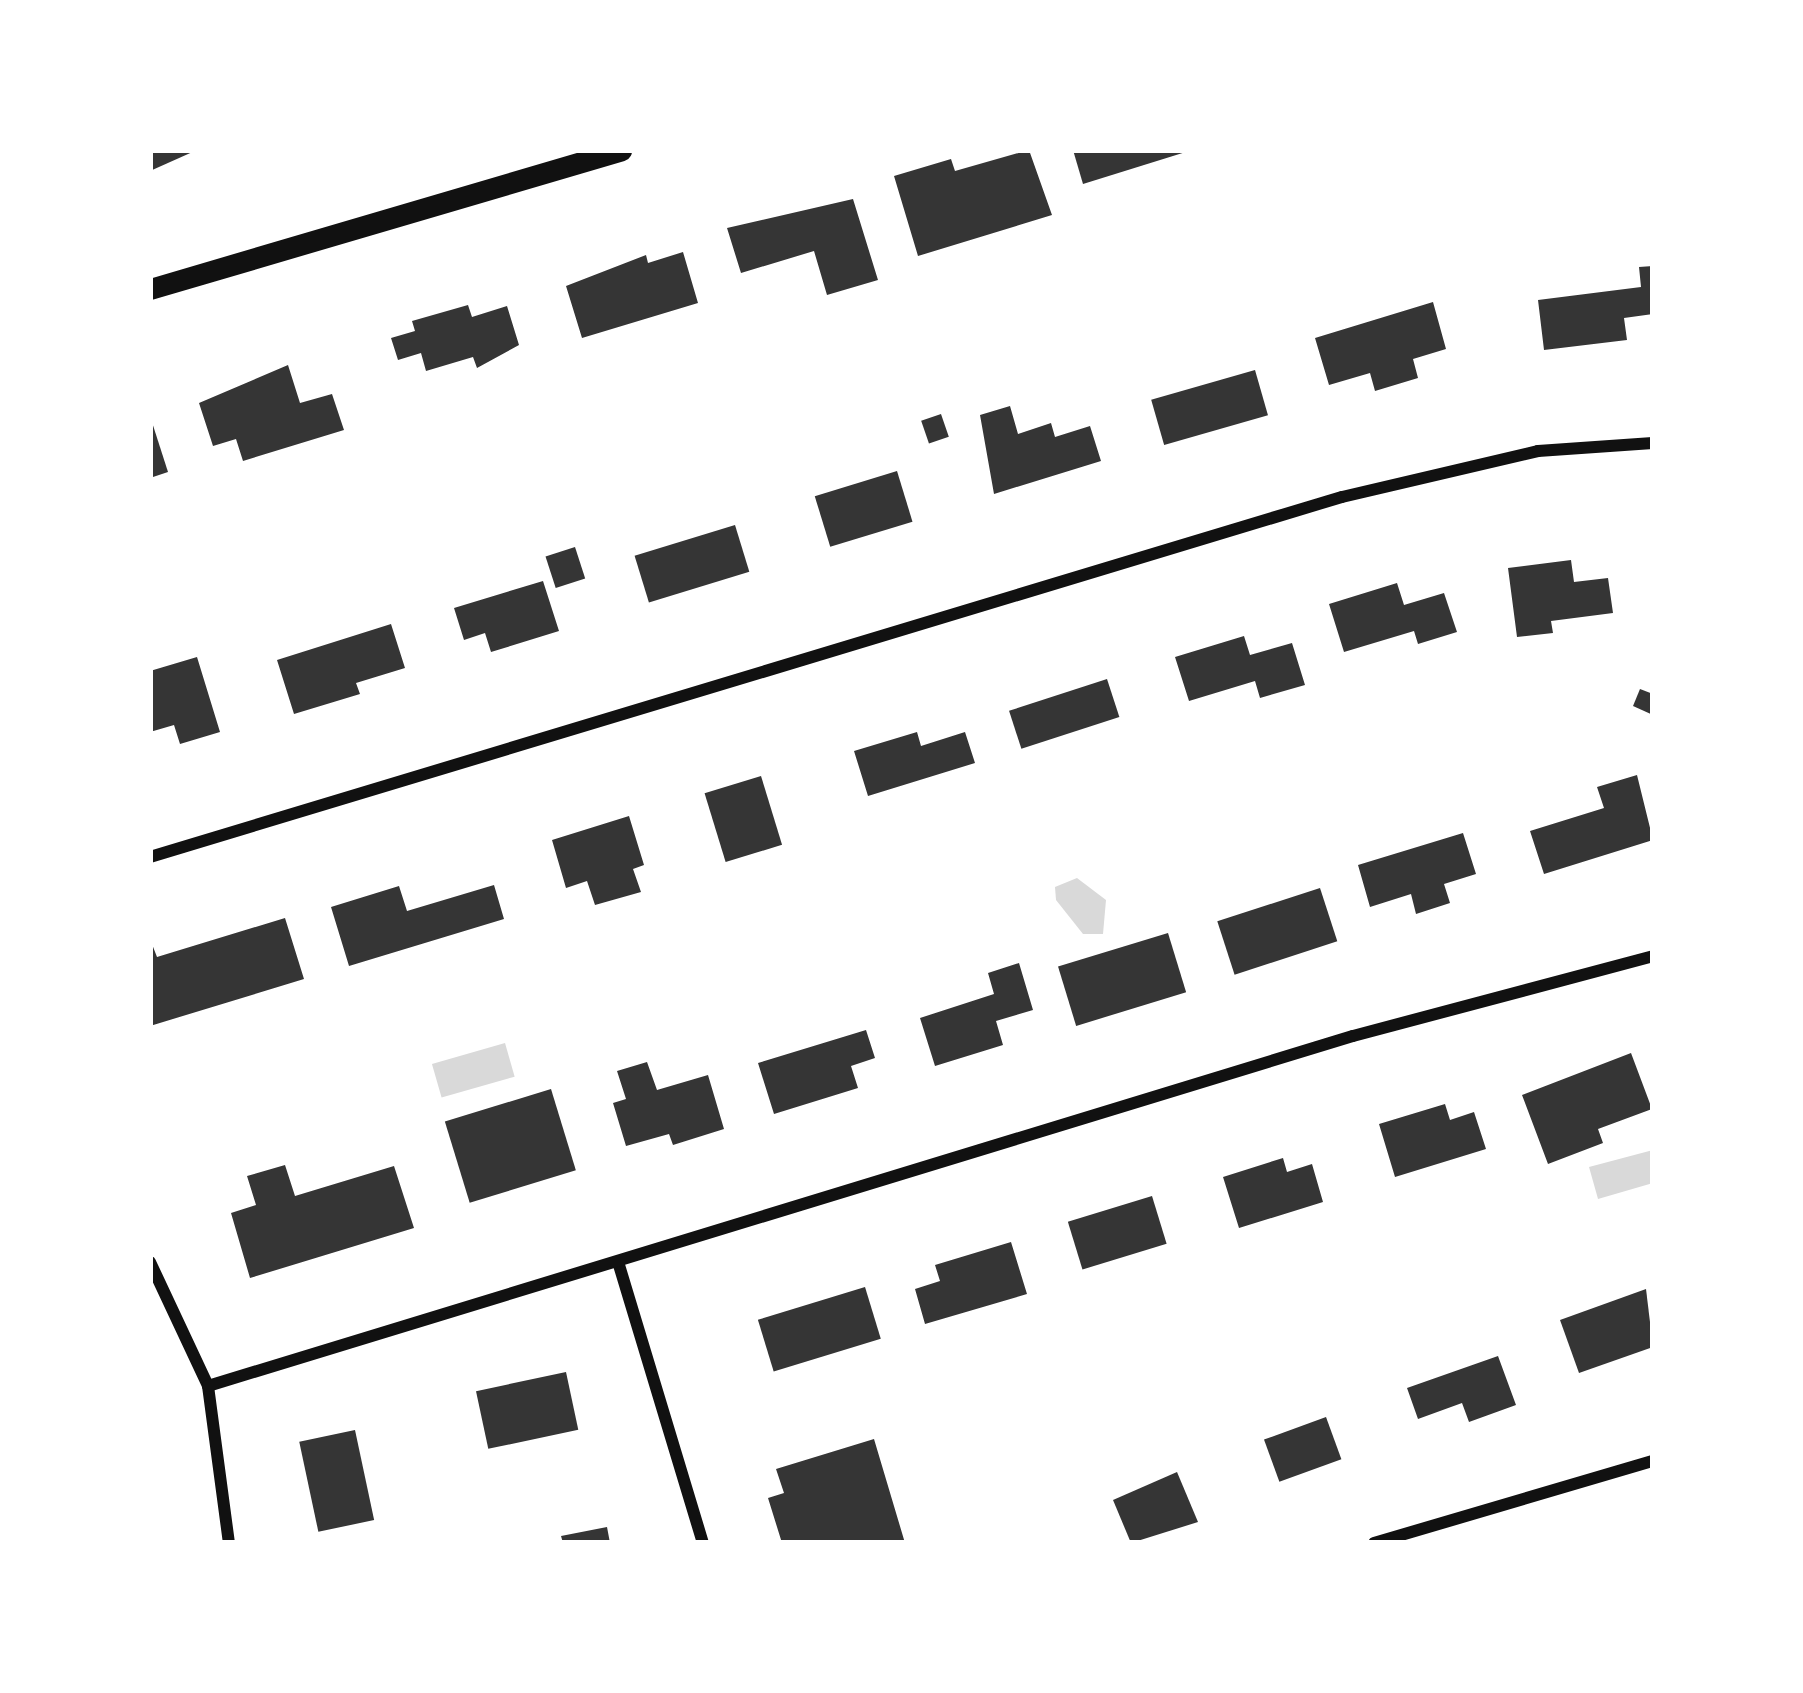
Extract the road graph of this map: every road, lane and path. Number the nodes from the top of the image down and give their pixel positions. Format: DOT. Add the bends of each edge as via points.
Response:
graph roads {
  1 [pos="621,150"];
  2 [pos="150,289"];
  3 [pos="1653,443"];
  4 [pos="150,857"];
  5 [pos="1653,956"];
  6 [pos="150,1262"];
  7 [pos="619,1264"];
  8 [pos="208,1386"];
  9 [pos="1653,1461"];
  10 [pos="229,1543"];
  11 [pos="704,1543"];
  12 [pos="1374,1543"];
  1 -- 2 [label="street"];
  3 -- 4 [label="street" via="1538,451 1342,496"];
  5 -- 7 [label="street" via="1353,1036"];
  6 -- 8 [label="street"];
  7 -- 8 [label="street"];
  7 -- 11 [label="street"];
  8 -- 10 [label="street"];
  9 -- 12 [label="street"];
}
